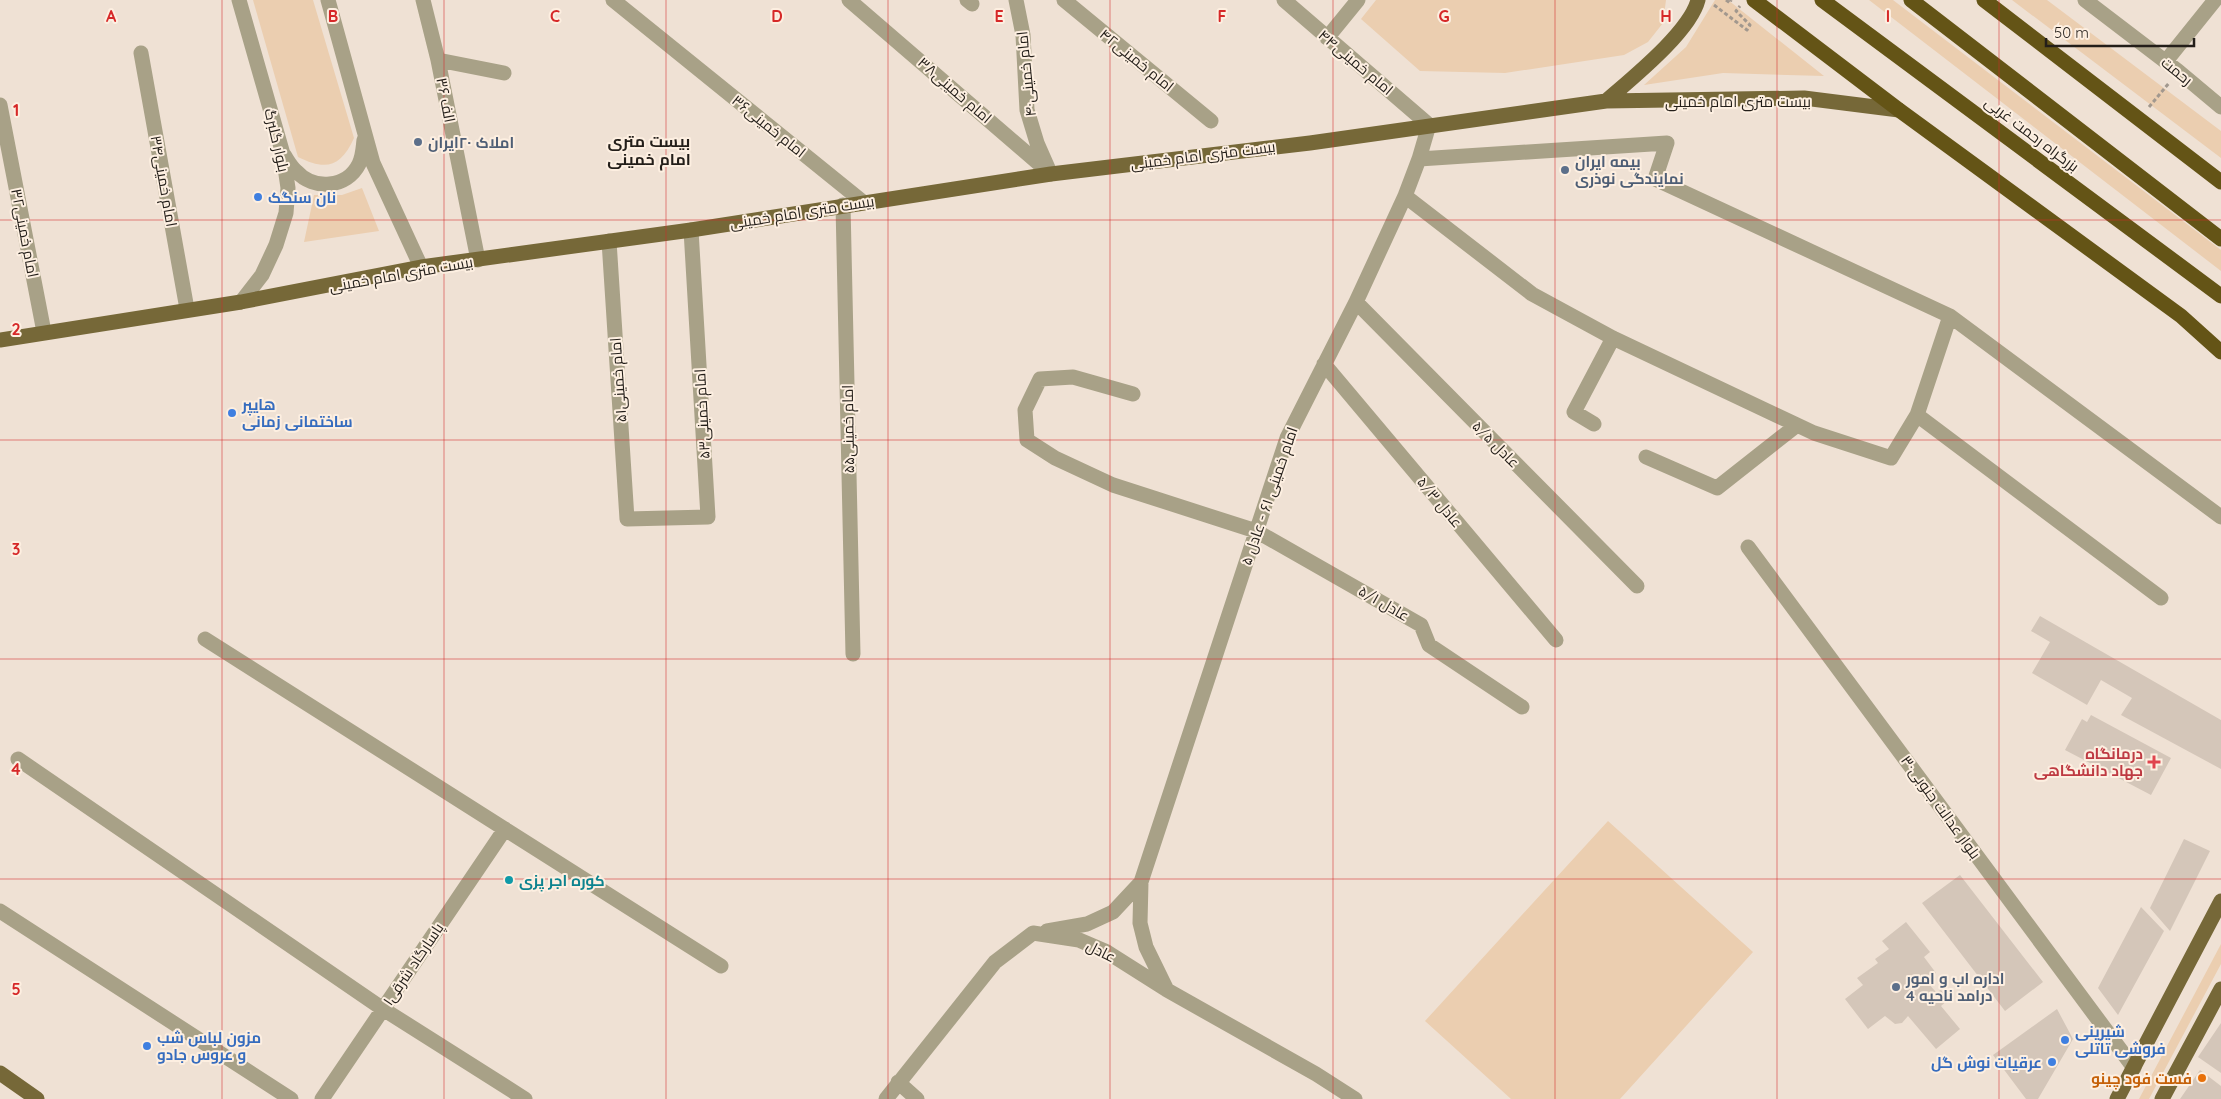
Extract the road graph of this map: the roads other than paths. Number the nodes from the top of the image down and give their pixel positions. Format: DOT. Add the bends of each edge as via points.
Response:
graph roads {
  1 [pos="239,0"];
  2 [pos="328,0"];
  3 [pos="423,0"];
  4 [pos="613,0"];
  5 [pos="1016,0"];
  6 [pos="1064,0"];
  7 [pos="1284,0"];
  8 [pos="1358,0"];
  9 [pos="1698,0"];
  10 [pos="1754,0"];
  11 [pos="1822,0"];
  12 [pos="1910,0"];
  13 [pos="1984,0"];
  14 [pos="2085,0"];
  15 [pos="2214,0"];
  16 [pos="854,4"];
  17 [pos="1327,38"];
  18 [pos="141,53"];
  19 [pos="438,60"];
  20 [pos="2172,66"];
  21 [pos="504,73"];
  22 [pos="1606,101"];
  23 [pos="2221,107"];
  24 [pos="0,108"];
  25 [pos="1899,110"];
  26 [pos="1211,121"];
  27 [pos="1429,124"];
  28 [pos="365,136"];
  29 [pos="283,154"];
  30 [pos="1419,159"];
  31 [pos="1051,174"];
  32 [pos="2221,182"];
  33 [pos="1405,196"];
  34 [pos="863,202"];
  35 [pos="843,205"];
  36 [pos="691,230"];
  37 [pos="2221,239"];
  38 [pos="609,241"];
  39 [pos="478,260"];
  40 [pos="421,267"];
  41 [pos="2221,296"];
  42 [pos="241,302"];
  43 [pos="1356,302"];
  44 [pos="186,309"];
  45 [pos="1950,316"];
  46 [pos="44,332"];
  47 [pos="1613,338"];
  48 [pos="0,340"];
  49 [pos="2221,352"];
  50 [pos="1324,364"];
  51 [pos="1133,394"];
  52 [pos="1917,414"];
  53 [pos="1594,424"];
  54 [pos="1798,425"];
  55 [pos="1646,457"];
  56 [pos="2221,517"];
  57 [pos="627,519"];
  58 [pos="1256,531"];
  59 [pos="1748,546"];
  60 [pos="1637,586"];
  61 [pos="2161,598"];
  62 [pos="206,639"];
  63 [pos="1556,640"];
  64 [pos="853,654"];
  65 [pos="1522,707"];
  66 [pos="18,759"];
  67 [pos="506,829"];
  68 [pos="1141,882"];
  69 [pos="2221,901"];
  70 [pos="0,911"];
  71 [pos="1033,933"];
  72 [pos="721,966"];
  73 [pos="2221,989"];
  74 [pos="1167,990"];
  75 [pos="383,1009"];
  76 [pos="2134,1068"];
  77 [pos="0,1073"];
  78 [pos="898,1082"];
  79 [pos="37,1099"];
  80 [pos="292,1099"];
  81 [pos="322,1099"];
  82 [pos="525,1099"];
  83 [pos="886,1099"];
  84 [pos="917,1099"];
  85 [pos="1355,1099"];
  86 [pos="2117,1099"];
  87 [pos="2162,1099"];
  1 -- 29 [label="street, بلوار گلبرگ"];
  2 -- 28 [label="street"];
  3 -- 19 [label="street, ۳۶ الف"];
  4 -- 34 [label="street, امام خمینی۳۶"];
  5 -- 31 [label="street, امام خمینی۴۰" via="1023,35 1027,110"];
  6 -- 26 [label="street, امام خمینی۴۲"];
  7 -- 17 [label="street, ۴۴امام خمینی"];
  8 -- 17 [label="street"];
  9 -- 22 [label="main road" via="1683,26 1659,53"];
  10 -- 25 [label="highway"];
  11 -- 41 [label="highway, بزرگراه رحمت غربی"];
  12 -- 37 [label="highway"];
  13 -- 32 [label="highway"];
  14 -- 20 [label="street, رحمت"];
  15 -- 20 [label="street"];
  16 -- 31 [label="street, امام خمینی۳۸"];
  17 -- 27 [label="street, ۴۴امام خمینی"];
  18 -- 44 [label="street, امام خمینی۳۴"];
  19 -- 21 [label="street"];
  19 -- 39 [label="street, ۳۶ الف"];
  20 -- 23 [label="street, رحمت"];
  22 -- 25 [label="main road, بیست متری امام خمینی" via="1804,98"];
  22 -- 27 [label="main road, بیست متری امام خمینی"];
  24 -- 46 [label="street, امام خمینی۳۲"];
  25 -- 49 [label="highway" via="2182,316"];
  27 -- 30 [label="street, امام خمینی ۶۱ - عادل ۵"];
  27 -- 31 [label="main road, بیست متری امام خمینی" via="1310,143"];
  28 -- 29 [label="street" via="360,163 353,174 340,182 325,185 310,182"];
  28 -- 40 [label="street" via="384,190"];
  29 -- 42 [label="street, بلوار گلبرگ" via="288,188 286,212 262,275"];
  30 -- 33 [label="street, امام خمینی ۶۱ - عادل ۵"];
  30 -- 45 [label="street" via="1667,143 1655,179"];
  31 -- 34 [label="main road, بیست متری امام خمینی"];
  33 -- 43 [label="street, امام خمینی ۶۱ - عادل ۵"];
  33 -- 47 [label="street" via="1532,294"];
  34 -- 35 [label="main road, بیست متری امام خمینی"];
  35 -- 36 [label="main road, بیست متری امام خمینی"];
  35 -- 64 [label="street, امام خمینی۵۵"];
  36 -- 38 [label="main road, بیست متری امام خمینی"];
  36 -- 57 [label="street, امام خمینی۵۳" via="708,517"];
  38 -- 39 [label="main road, بیست متری امام خمینی"];
  38 -- 57 [label="street, امام خمینی۵۱"];
  39 -- 40 [label="main road, بیست متری امام خمینی"];
  40 -- 42 [label="main road, بیست متری امام خمینی"];
  42 -- 44 [label="main road, بیست متری امام خمینی"];
  43 -- 50 [label="street, امام خمینی ۶۱ - عادل ۵"];
  43 -- 60 [label="street, عادل ۵/۵"];
  44 -- 46 [label="main road, بیست متری امام خمینی"];
  45 -- 52 [label="street"];
  45 -- 56 [label="street"];
  46 -- 48 [label="main road, بیست متری امام خمینی"];
  47 -- 53 [label="street" via="1574,412"];
  47 -- 54 [label="street"];
  50 -- 58 [label="street, امام خمینی ۶۱ - عادل ۵" via="1286,438"];
  50 -- 63 [label="street, عادل ۵/۳"];
  51 -- 58 [label="street, عادل ۵/۱" via="1073,376 1040,378 1025,410 1027,440 1054,458 1114,485"];
  52 -- 54 [label="street" via="1891,458"];
  52 -- 61 [label="street"];
  54 -- 55 [label="street" via="1717,488"];
  58 -- 65 [label="street, عادل ۵/۱" via="1421,625 1429,645"];
  58 -- 68 [label="street, امام خمینی ۶۱ - عادل ۵"];
  59 -- 76 [label="street, بلوار عدالت جنوبی۳۰"];
  62 -- 67 [label="street"];
  66 -- 75 [label="street"];
  67 -- 72 [label="street"];
  67 -- 75 [label="street, پاسارگاد شرقی۱"];
  68 -- 71 [label="street, امام خمینی ۶۱ - عادل ۵" via="1113,912 1088,924"];
  68 -- 74 [label="street, امام خمینی ۶۱ - عادل ۵" via="1140,923 1146,947"];
  69 -- 76 [label="main road"];
  70 -- 80 [label="street"];
  71 -- 74 [label="street, عادل" via="1079,940 1107,952"];
  71 -- 78 [label="street" via="995,962"];
  73 -- 87 [label="main road"];
  74 -- 85 [label="street, عادل"];
  75 -- 81 [label="street, پاسارگاد شرقی۱"];
  75 -- 82 [label="street"];
  76 -- 86 [label="main road"];
  77 -- 79 [label="main road"];
  78 -- 83 [label="street"];
  78 -- 84 [label="street"];
}
